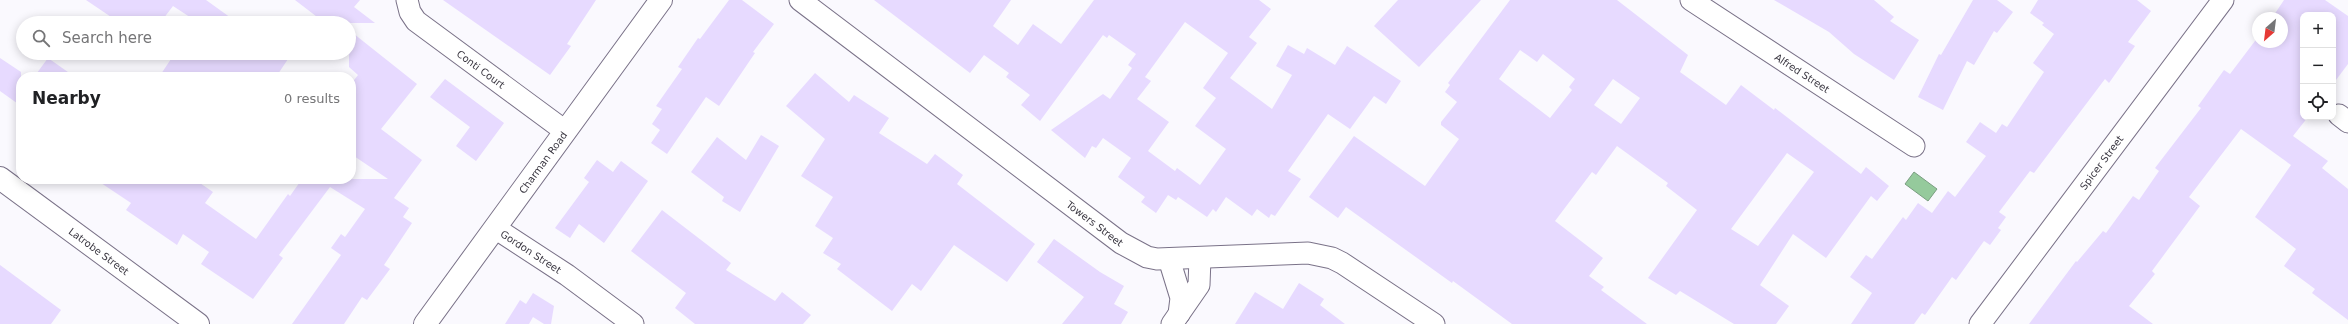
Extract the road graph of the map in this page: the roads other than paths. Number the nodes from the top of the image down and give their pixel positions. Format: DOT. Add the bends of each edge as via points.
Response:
graph roads {
  1 [pos="407,0"];
  2 [pos="660,0"];
  3 [pos="800,0"];
  4 [pos="2223,0"];
  5 [pos="1701,3"];
  6 [pos="565,131"];
  7 [pos="1914,146"];
  8 [pos="0,178"];
  9 [pos="498,223"];
  10 [pos="1200,258"];
  11 [pos="1169,259"];
  12 [pos="1176,319"];
  13 [pos="198,324"];
  14 [pos="424,324"];
  15 [pos="633,324"];
  16 [pos="1434,324"];
  17 [pos="1980,324"];
  1 -- 6 [label="street, Conti Court" via="416,21"];
  2 -- 6 [label="main road, Charman Road"];
  3 -- 11 [label="street, Towers Street" via="1121,243 1147,258"];
  4 -- 17 [label="street, Spicer Street"];
  5 -- 7 [label="street, Alfred Street"];
  6 -- 9 [label="main road, Charman Road"];
  8 -- 13 [label="main road, Latrobe Street"];
  9 -- 14 [label="main road, Charman Road"];
  9 -- 15 [label="street, Gordon Street"];
  10 -- 11 [label="street, Towers Street"];
  10 -- 12 [label="street" via="1199,284"];
  10 -- 16 [label="street, Towers Street" via="1308,253 1332,258"];
  11 -- 12 [label="street" via="1181,298"];
}
